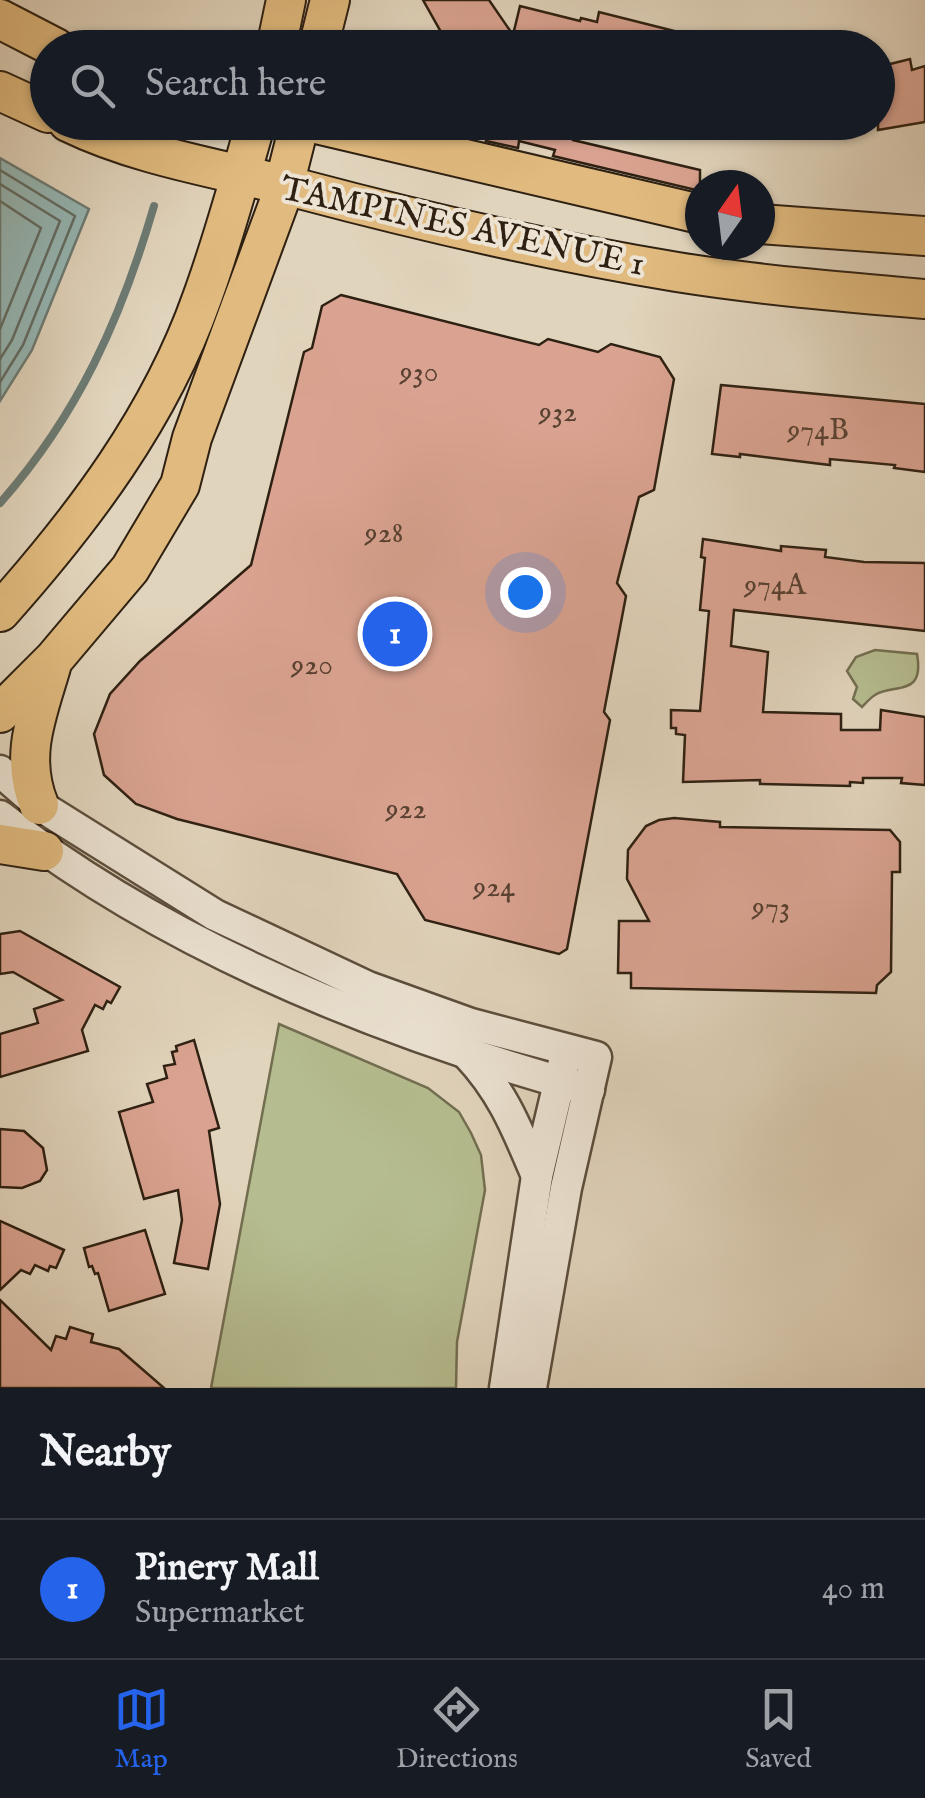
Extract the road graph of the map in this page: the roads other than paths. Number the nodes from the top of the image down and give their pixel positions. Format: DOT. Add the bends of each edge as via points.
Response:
graph roads {
  1 [pos="286,0"];
  2 [pos="0,19"];
  3 [pos="280,30"];
  4 [pos="30,35"];
  5 [pos="0,91"];
  6 [pos="30,105"];
  7 [pos="113,140"];
  8 [pos="251,140"];
  9 [pos="298,140"];
  10 [pos="408,140"];
  11 [pos="240,175"];
  12 [pos="284,186"];
  13 [pos="352,205"];
  14 [pos="685,210"];
  15 [pos="775,225"];
  16 [pos="925,236"];
  17 [pos="260,256"];
  18 [pos="925,300"];
  19 [pos="2,605"];
  20 [pos="54,660"];
  21 [pos="0,713"];
  22 [pos="0,771"];
  23 [pos="39,805"];
  24 [pos="0,816"];
  25 [pos="0,844"];
  26 [pos="44,851"];
  27 [pos="566,1049"];
  28 [pos="466,1054"];
  29 [pos="575,1086"];
  30 [pos="537,1176"];
  31 [pos="505,1388"];
  32 [pos="531,1388"];
  1 -- 3 [label="main road"];
  2 -- 4 [label="main road"];
  5 -- 6 [label="main road"];
  7 -- 11 [label="main road, TAMPINES AVENUE 1"];
  8 -- 11 [label="main road"];
  9 -- 12 [label="main road"];
  10 -- 14 [label="main road, TAMPINES AVENUE 1"];
  11 -- 12 [label="main road, TAMPINES AVENUE 1"];
  11 -- 19 [label="main road" via="202,300 160,392 110,477"];
  12 -- 13 [label="main road, TAMPINES AVENUE 1"];
  12 -- 17 [label="main road"];
  13 -- 17 [label="main road" via="294,222"];
  13 -- 18 [label="main road, TAMPINES AVENUE 1" via="674,272"];
  15 -- 16 [label="main road"];
  17 -- 20 [label="main road" via="180,485 130,568"];
  20 -- 21 [label="main road"];
  20 -- 23 [label="main road" via="30,750 30,782"];
  22 -- 23 [label="street"];
  23 -- 27 [label="street" via="215,915 368,987"];
  24 -- 26 [label="street"];
  25 -- 26 [label="main road"];
  26 -- 28 [label="street" via="210,948"];
  27 -- 29 [label="street"];
  27 -- 29 [label="street" via="596,1056"];
  28 -- 29 [label="street"];
  28 -- 30 [label="street" via="512,1115"];
  29 -- 30 [label="street"];
  29 -- 32 [label="street" via="566,1188"];
  30 -- 31 [label="street"];
}
